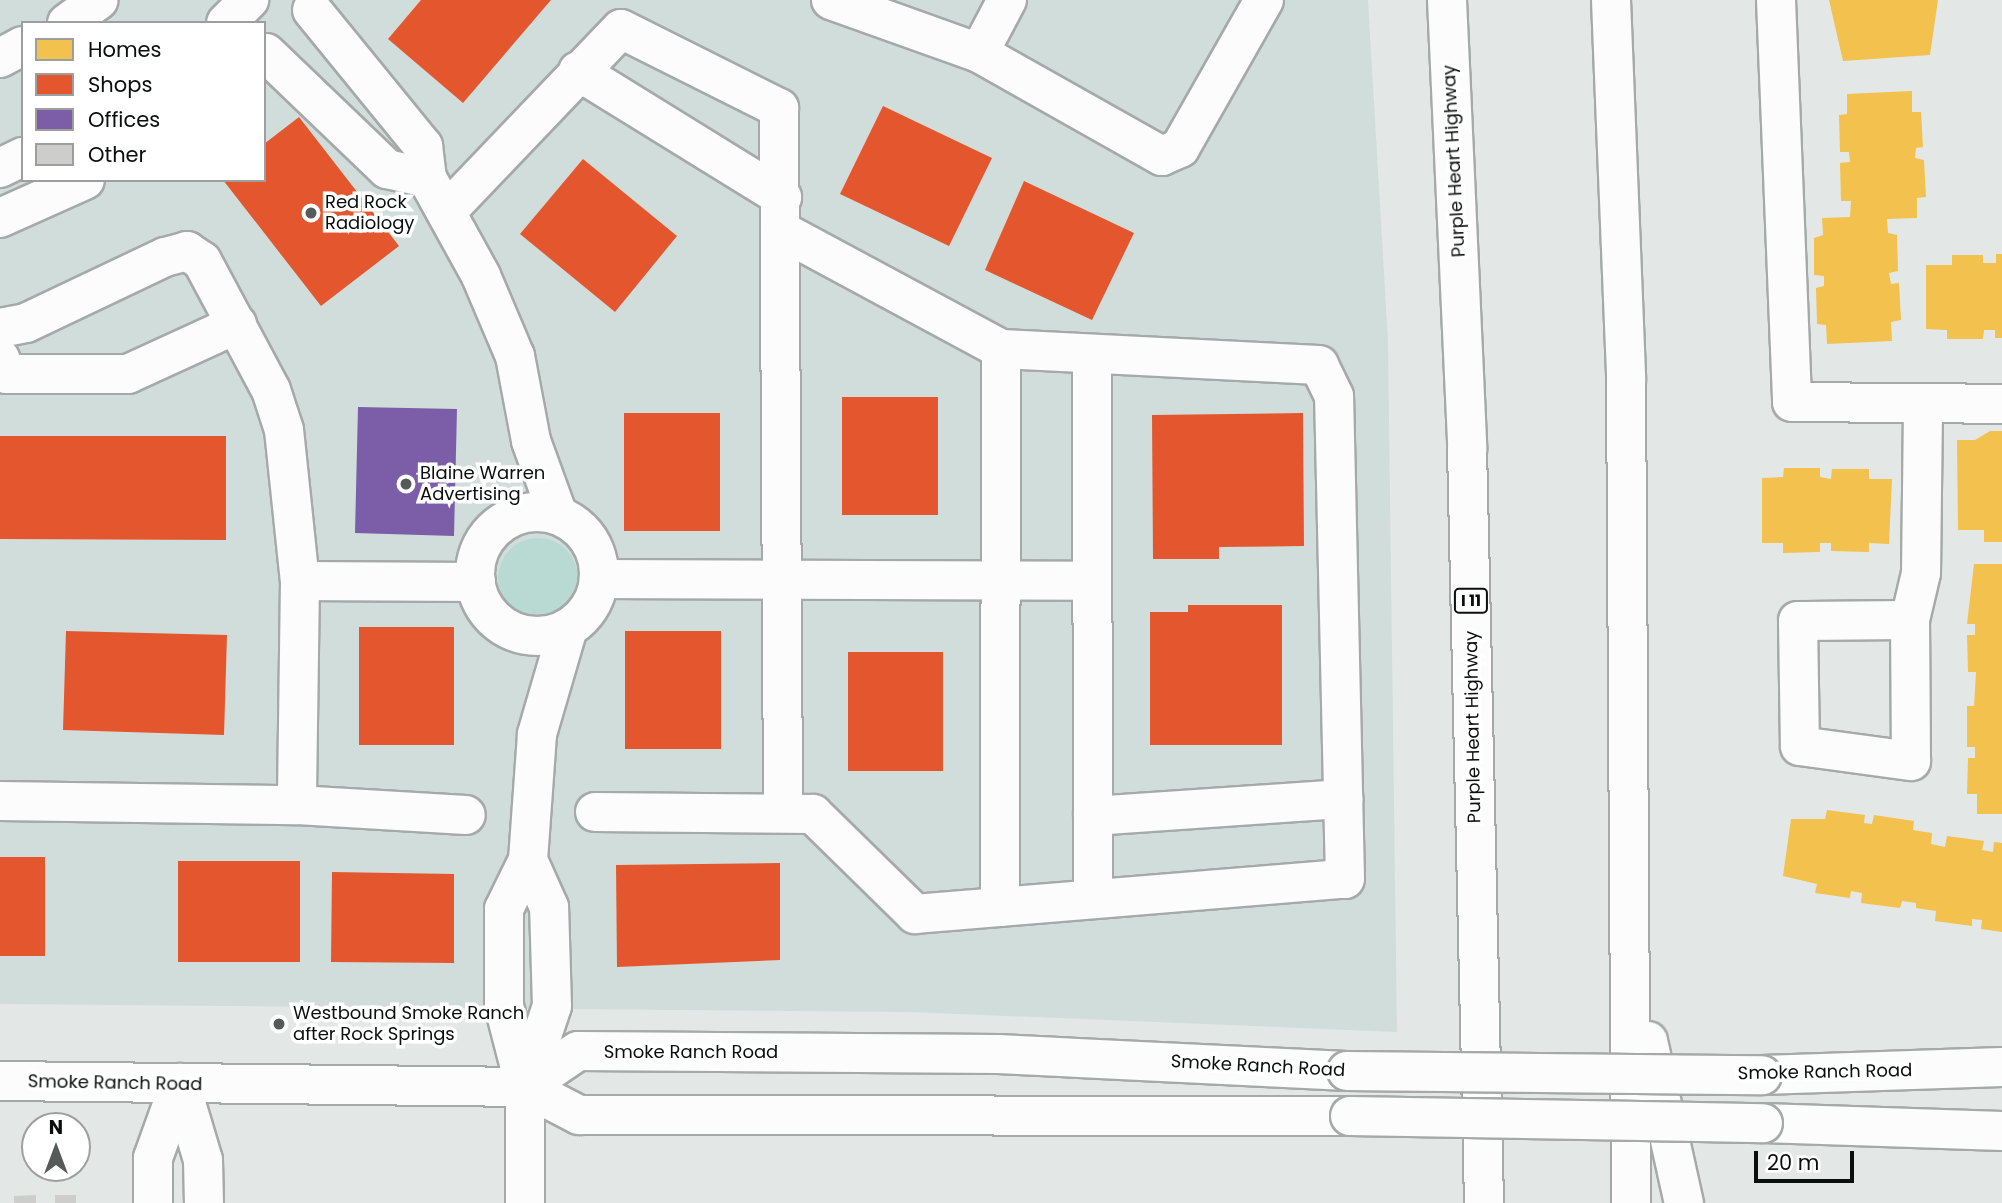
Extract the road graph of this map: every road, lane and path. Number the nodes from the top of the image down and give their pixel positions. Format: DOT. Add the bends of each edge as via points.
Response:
graph roads {
  1 [pos="272,0"];
  2 [pos="831,0"];
  3 [pos="1007,0"];
  4 [pos="1264,0"];
  5 [pos="1447,0"];
  6 [pos="1611,0"];
  7 [pos="1776,0"];
  8 [pos="316,5"];
  9 [pos="249,21"];
  10 [pos="257,21"];
  11 [pos="266,45"];
  12 [pos="21,47"];
  13 [pos="979,52"];
  14 [pos="0,58"];
  15 [pos="579,71"];
  16 [pos="21,159"];
  17 [pos="0,168"];
  18 [pos="427,178"];
  19 [pos="81,182"];
  20 [pos="446,212"];
  21 [pos="783,215"];
  22 [pos="0,218"];
  23 [pos="237,324"];
  24 [pos="0,328"];
  25 [pos="1001,349"];
  26 [pos="0,358"];
  27 [pos="1092,358"];
  28 [pos="1923,403"];
  29 [pos="2002,404"];
  30 [pos="531,442"];
  31 [pos="516,516"];
  32 [pos="558,516"];
  33 [pos="599,579"];
  34 [pos="784,580"];
  35 [pos="300,581"];
  36 [pos="998,581"];
  37 [pos="1089,581"];
  38 [pos="476,582"];
  39 [pos="1910,620"];
  40 [pos="568,628"];
  41 [pos="509,630"];
  42 [pos="537,734"];
  43 [pos="1343,799"];
  44 [pos="0,802"];
  45 [pos="297,805"];
  46 [pos="595,812"];
  47 [pos="783,813"];
  48 [pos="466,815"];
  49 [pos="1093,816"];
  50 [pos="1093,900"];
  51 [pos="1000,907"];
  52 [pos="1631,963"];
  53 [pos="2002,1067"];
  54 [pos="0,1082"];
  55 [pos="180,1083"];
  56 [pos="525,1087"];
  57 [pos="2002,1131"];
  58 [pos="153,1203"];
  59 [pos="204,1203"];
  60 [pos="526,1203"];
  61 [pos="1484,1203"];
  62 [pos="1632,1203"];
  63 [pos="1684,1203"];
  1 -- 9 [label="main road"];
  2 -- 13 [label="main road"];
  3 -- 13 [label="main road"];
  4 -- 13 [label="main road" via="1180,148 1162,156"];
  5 -- 61 [label="main road, Purple Heart Highway / I 11" via="1467,448"];
  6 -- 52 [label="main road" via="1626,377"];
  7 -- 28 [label="main road" via="1792,402"];
  8 -- 10 [label="main road"];
  8 -- 18 [label="main road" via="413,128 423,146"];
  11 -- 18 [label="main road" via="387,169"];
  12 -- 14 [label="main road"];
  15 -- 20 [label="main road"];
  15 -- 21 [label="main road"];
  15 -- 21 [label="main road" via="621,29 779,108"];
  16 -- 17 [label="main road"];
  18 -- 20 [label="main road"];
  19 -- 22 [label="main road"];
  20 -- 30 [label="main road" via="515,356"];
  21 -- 25 [label="main road"];
  21 -- 34 [label="main road"];
  23 -- 24 [label="main road" via="202,261 187,251 26,323"];
  23 -- 26 [label="main road" via="128,374 6,374"];
  23 -- 35 [label="main road" via="284,430"];
  25 -- 27 [label="main road"];
  25 -- 36 [label="main road"];
  27 -- 37 [label="main road"];
  27 -- 43 [label="main road" via="1318,365 1329,379"];
  28 -- 29 [label="main road"];
  28 -- 39 [label="main road" via="1921,573"];
  30 -- 31 [label="main road"];
  30 -- 32 [label="main road"];
  31 -- 32 [label="main road"];
  31 -- 38 [label="main road" via="484,542"];
  32 -- 33 [label="main road" via="590,541"];
  33 -- 34 [label="main road"];
  33 -- 40 [label="main road" via="594,599"];
  34 -- 36 [label="main road"];
  34 -- 47 [label="main road"];
  35 -- 38 [label="main road"];
  35 -- 45 [label="main road"];
  36 -- 37 [label="main road"];
  36 -- 51 [label="main road"];
  37 -- 49 [label="main road"];
  38 -- 41 [label="main road" via="493,617"];
  39 -- 39 [label="main road" via="1798,621 1800,746 1911,761"];
  40 -- 41 [label="main road" via="539,635"];
  40 -- 42 [label="main road"];
  41 -- 42 [label="main road" via="524,663"];
  42 -- 56 [label="main road" via="528,860 549,907 552,1006"];
  43 -- 49 [label="main road"];
  43 -- 50 [label="main road" via="1345,879"];
  44 -- 45 [label="main road"];
  45 -- 48 [label="main road"];
  46 -- 47 [label="main road"];
  47 -- 51 [label="main road" via="813,814 915,914"];
  49 -- 50 [label="main road"];
  50 -- 51 [label="main road"];
  52 -- 62 [label="main road"];
  52 -- 63 [label="main road"];
  53 -- 56 [label="main road, Smoke Ranch Road, bridge" via="1762,1075 1347,1071 998,1054 579,1051"];
  54 -- 55 [label="main road, Smoke Ranch Road"];
  55 -- 56 [label="main road, Smoke Ranch Road"];
  55 -- 58 [label="main road" via="153,1158"];
  55 -- 59 [label="main road" via="203,1160"];
  56 -- 57 [label="main road, Smoke Ranch Road, bridge" via="579,1115 1350,1116"];
  56 -- 60 [label="main road"];
}
